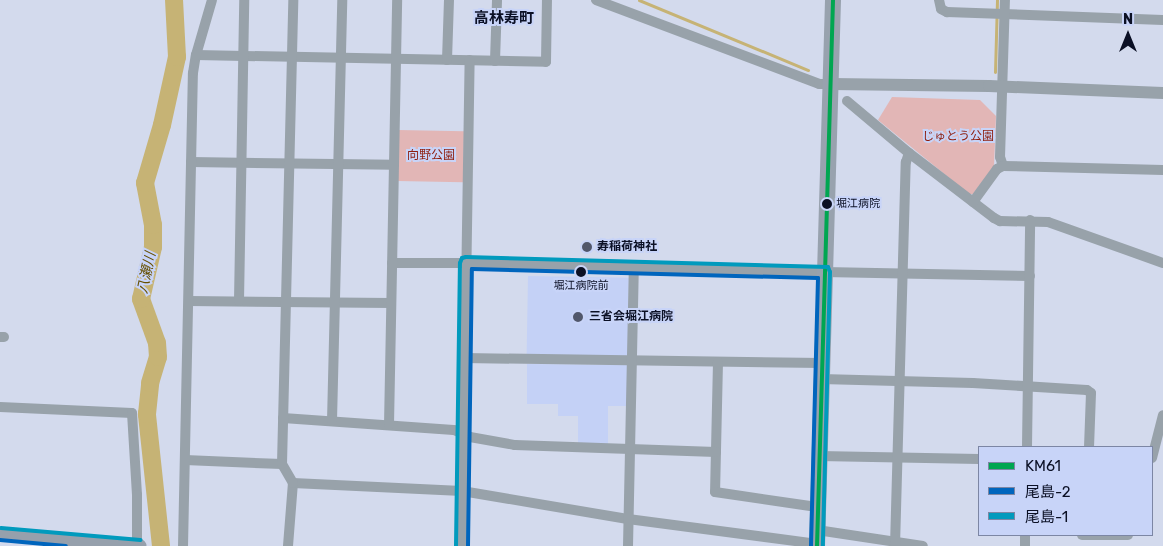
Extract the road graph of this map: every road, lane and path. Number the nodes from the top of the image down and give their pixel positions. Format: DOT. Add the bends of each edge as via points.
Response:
graph roads {
  1 [pos="212,0"];
  2 [pos="244,0"];
  3 [pos="293,0"];
  4 [pos="342,0"];
  5 [pos="397,0"];
  6 [pos="449,0"];
  7 [pos="497,0"];
  8 [pos="547,0"];
  9 [pos="596,0"];
  10 [pos="833,0"];
  11 [pos="939,0"];
  12 [pos="1005,0"];
  13 [pos="1005,14"];
  14 [pos="1163,20"];
  15 [pos="196,54"];
  16 [pos="243,56"];
  17 [pos="291,56"];
  18 [pos="341,58"];
  19 [pos="396,59"];
  20 [pos="448,60"];
  21 [pos="470,60"];
  22 [pos="495,61"];
  23 [pos="832,84"];
  24 [pos="1003,87"];
  25 [pos="1163,93"];
  26 [pos="848,101"];
  27 [pos="909,153"];
  28 [pos="191,162"];
  29 [pos="241,162"];
  30 [pos="289,163"];
  31 [pos="339,164"];
  32 [pos="394,165"];
  33 [pos="1002,166"];
  34 [pos="1163,170"];
  35 [pos="973,202"];
  36 [pos="1030,220"];
  37 [pos="392,262"];
  38 [pos="466,263"];
  39 [pos="1163,263"];
  40 [pos="634,267"];
  41 [pos="824,272"];
  42 [pos="902,275"];
  43 [pos="1030,276"];
  44 [pos="189,300"];
  45 [pos="238,301"];
  46 [pos="285,302"];
  47 [pos="336,303"];
  48 [pos="391,303"];
  49 [pos="464,358"];
  50 [pos="632,360"];
  51 [pos="718,362"];
  52 [pos="821,371"];
  53 [pos="900,381"];
  54 [pos="1029,386"];
  55 [pos="0,407"];
  56 [pos="1163,415"];
  57 [pos="283,418"];
  58 [pos="332,421"];
  59 [pos="388,425"];
  60 [pos="462,434"];
  61 [pos="1027,446"];
  62 [pos="1089,446"];
  63 [pos="630,449"];
  64 [pos="716,452"];
  65 [pos="1153,454"];
  66 [pos="819,456"];
  67 [pos="898,457"];
  68 [pos="978,459"];
  69 [pos="185,460"];
  70 [pos="282,464"];
  71 [pos="293,483"];
  72 [pos="462,491"];
  73 [pos="817,506"];
  74 [pos="628,519"];
  75 [pos="0,534"];
  76 [pos="817,540"];
  77 [pos="104,544"];
  78 [pos="896,544"];
  79 [pos="138,546"];
  80 [pos="182,546"];
  81 [pos="288,546"];
  82 [pos="462,546"];
  83 [pos="628,546"];
  84 [pos="923,546"];
  1 -- 15 [label="street"];
  2 -- 16 [label="street"];
  3 -- 17 [label="street"];
  4 -- 18 [label="street"];
  5 -- 19 [label="street"];
  6 -- 20 [label="street"];
  7 -- 22 [label="street"];
  8 -- 22 [label="street" via="546,62"];
  9 -- 23 [label="street" via="818,84"];
  10 -- 23 [label="highway"];
  11 -- 13 [label="street" via="941,9 947,12"];
  12 -- 13 [label="street"];
  13 -- 14 [label="street"];
  13 -- 24 [label="street"];
  15 -- 16 [label="street"];
  15 -- 28 [label="street"];
  16 -- 17 [label="street"];
  16 -- 29 [label="street"];
  17 -- 18 [label="street"];
  17 -- 30 [label="street"];
  18 -- 19 [label="street"];
  18 -- 31 [label="street"];
  19 -- 20 [label="street"];
  19 -- 32 [label="street"];
  20 -- 21 [label="street"];
  21 -- 22 [label="street"];
  21 -- 38 [label="street"];
  23 -- 24 [label="street"];
  23 -- 41 [label="highway"];
  24 -- 25 [label="street"];
  24 -- 33 [label="street"];
  26 -- 27 [label="street"];
  27 -- 35 [label="street"];
  27 -- 42 [label="street"];
  28 -- 29 [label="street"];
  28 -- 44 [label="street"];
  29 -- 30 [label="street"];
  29 -- 45 [label="street"];
  30 -- 31 [label="street"];
  30 -- 46 [label="street"];
  31 -- 32 [label="street"];
  31 -- 47 [label="street"];
  32 -- 37 [label="street"];
  33 -- 34 [label="street"];
  33 -- 35 [label="street"];
  35 -- 36 [label="street" via="1000,220"];
  36 -- 39 [label="street" via="1048,222"];
  36 -- 43 [label="street"];
  37 -- 38 [label="street"];
  37 -- 48 [label="street"];
  38 -- 40 [label="street"];
  38 -- 49 [label="street"];
  40 -- 41 [label="street"];
  40 -- 50 [label="street"];
  41 -- 42 [label="street"];
  41 -- 52 [label="highway"];
  42 -- 43 [label="street"];
  42 -- 53 [label="street"];
  43 -- 54 [label="street"];
  44 -- 45 [label="street"];
  44 -- 69 [label="street"];
  45 -- 46 [label="street"];
  46 -- 47 [label="street"];
  46 -- 57 [label="street"];
  47 -- 48 [label="street"];
  47 -- 58 [label="street"];
  48 -- 59 [label="street"];
  49 -- 50 [label="street"];
  49 -- 60 [label="street"];
  50 -- 51 [label="street"];
  50 -- 63 [label="street"];
  51 -- 52 [label="street"];
  51 -- 64 [label="street"];
  52 -- 53 [label="street"];
  52 -- 66 [label="highway"];
  53 -- 54 [label="street"];
  53 -- 67 [label="street"];
  54 -- 61 [label="street"];
  54 -- 62 [label="street" via="1087,390 1091,393"];
  55 -- 79 [label="street" via="132,413"];
  56 -- 65 [label="street"];
  57 -- 58 [label="street"];
  57 -- 70 [label="street"];
  58 -- 59 [label="street"];
  59 -- 60 [label="street" via="454,430"];
  60 -- 63 [label="street" via="515,445"];
  60 -- 72 [label="street"];
  63 -- 64 [label="street"];
  63 -- 74 [label="street"];
  64 -- 73 [label="street" via="714,492"];
  66 -- 67 [label="street"];
  66 -- 73 [label="highway"];
  67 -- 68 [label="street"];
  67 -- 78 [label="street"];
  69 -- 70 [label="street"];
  69 -- 80 [label="street"];
  70 -- 71 [label="street"];
  71 -- 72 [label="street"];
  71 -- 81 [label="street"];
  72 -- 74 [label="street"];
  72 -- 82 [label="street"];
  73 -- 76 [label="highway"];
  74 -- 76 [label="street"];
  74 -- 83 [label="street"];
  75 -- 77 [label="main road"];
  76 -- 78 [label="street"];
  77 -- 79 [label="main road"];
  78 -- 84 [label="street"];
}
